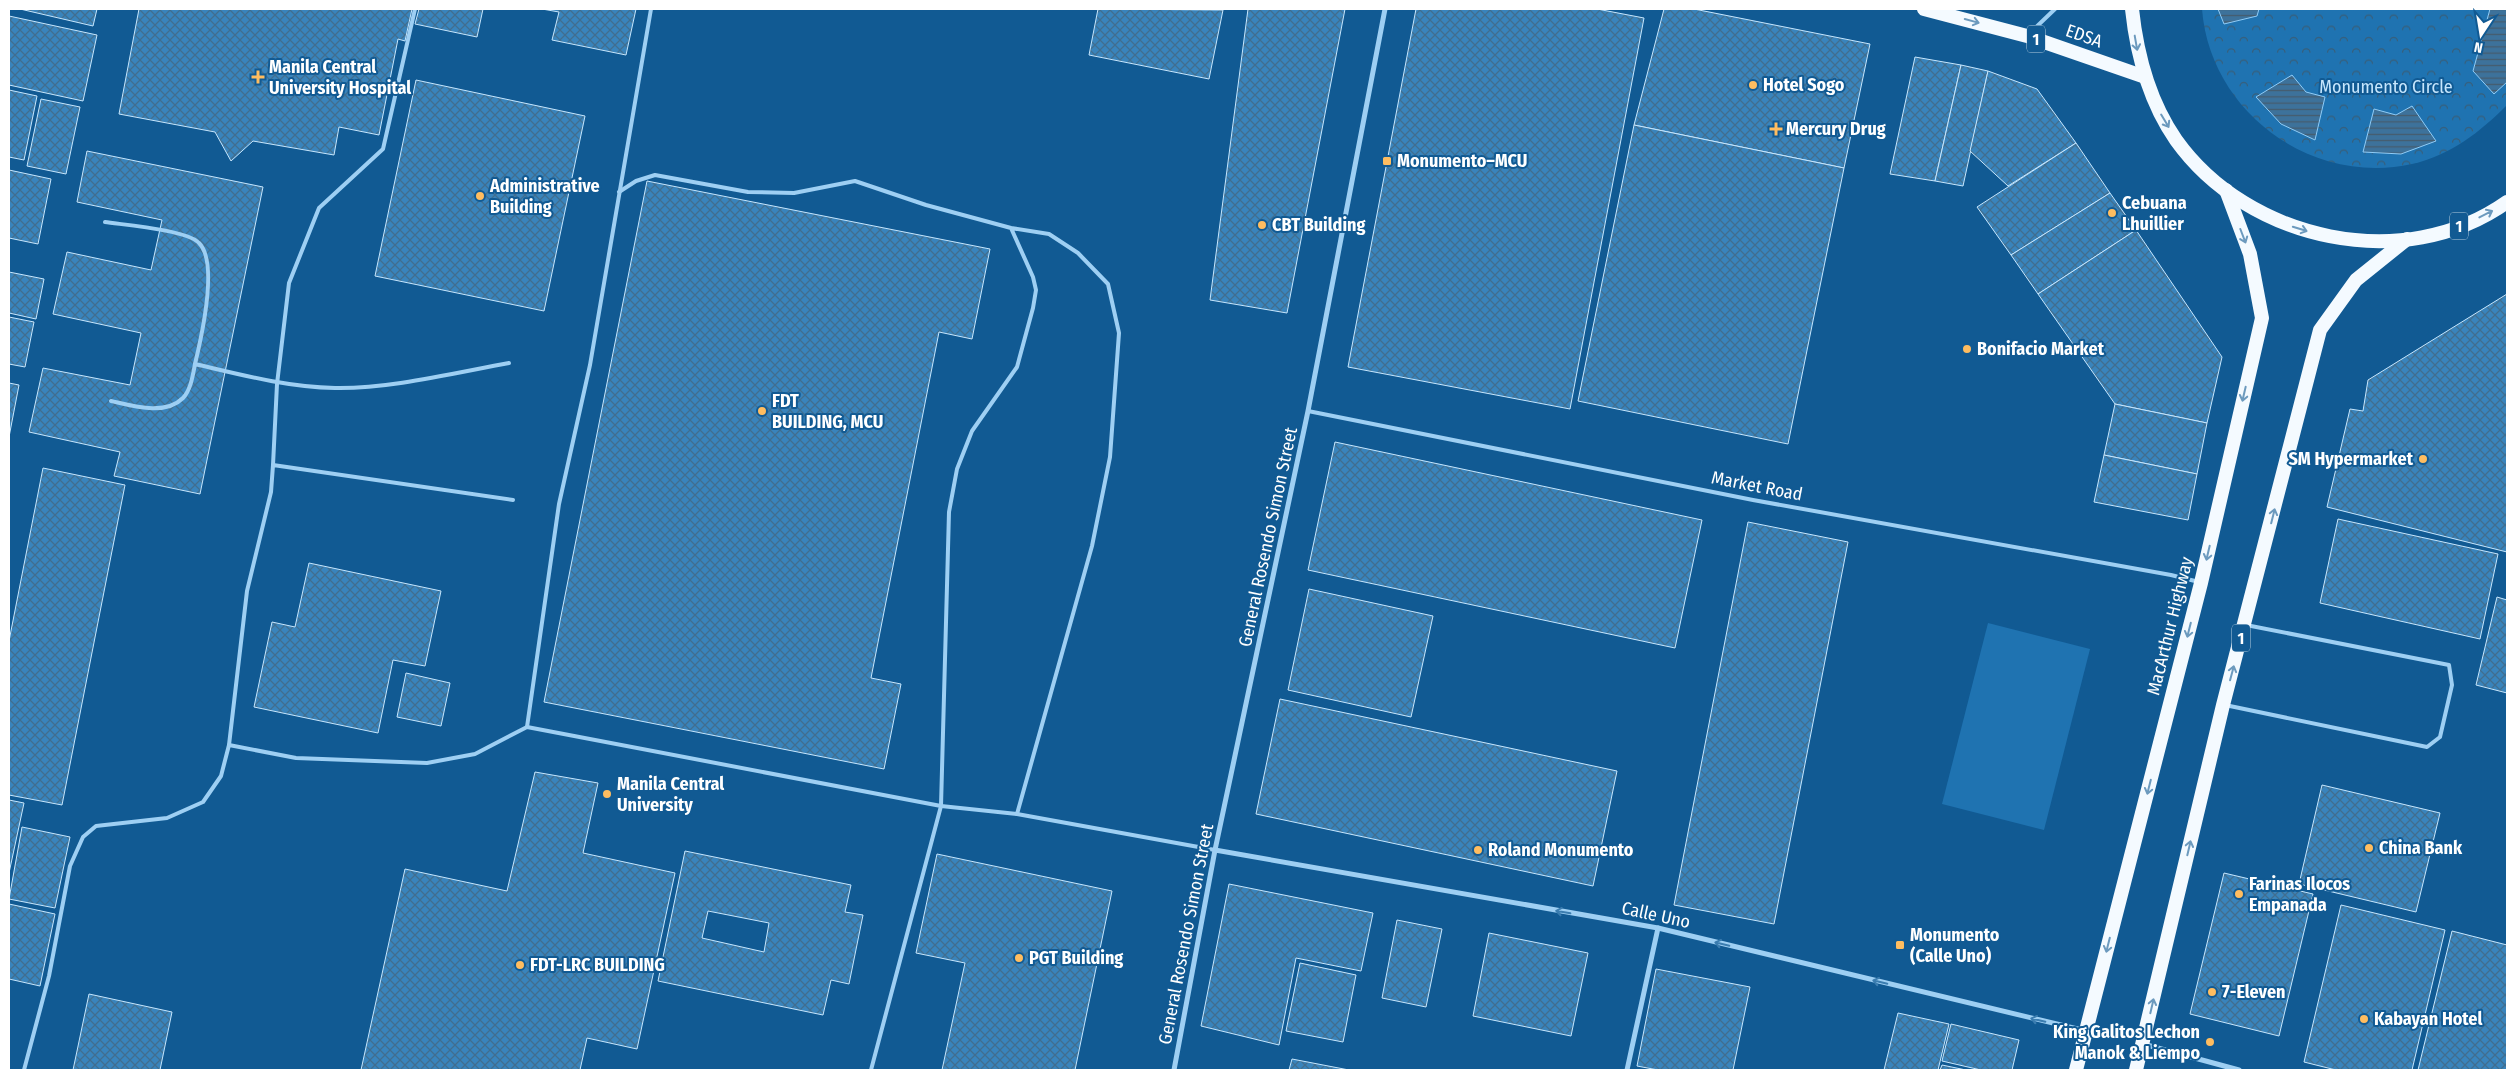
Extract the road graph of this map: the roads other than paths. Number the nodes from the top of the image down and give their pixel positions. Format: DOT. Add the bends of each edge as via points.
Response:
graph roads {
  1 [pos="415,9"];
  2 [pos="652,9"];
  3 [pos="1385,9"];
  4 [pos="1924,9"];
  5 [pos="2054,9"];
  6 [pos="2132,9"];
  7 [pos="2027,36"];
  8 [pos="2145,77"];
  9 [pos="2226,190"];
  10 [pos="619,192"];
  11 [pos="2507,202"];
  12 [pos="105,222"];
  13 [pos="1011,228"];
  14 [pos="2407,239"];
  15 [pos="509,363"];
  16 [pos="195,364"];
  17 [pos="277,384"];
  18 [pos="111,402"];
  19 [pos="1308,411"];
  20 [pos="273,465"];
  21 [pos="513,500"];
  22 [pos="2201,583"];
  23 [pos="2245,624"];
  24 [pos="2223,705"];
  25 [pos="527,727"];
  26 [pos="229,745"];
  27 [pos="941,806"];
  28 [pos="1017,814"];
  29 [pos="1215,850"];
  30 [pos="1658,928"];
  31 [pos="2086,1031"];
  32 [pos="2143,1044"];
  33 [pos="24,1070"];
  34 [pos="871,1070"];
  35 [pos="1174,1070"];
  36 [pos="1627,1070"];
  37 [pos="2076,1070"];
  38 [pos="2136,1070"];
  39 [pos="2239,1070"];
  1 -- 17 [label="lane" via="383,149 319,208 289,283"];
  2 -- 10 [label="lane"];
  3 -- 19 [label="street, General Rosendo Simon Street"];
  4 -- 7 [label="highway, EDSA / 1, one-way"];
  5 -- 7 [label="lane"];
  6 -- 8 [label="highway, 1, one-way" via="2136,44"];
  7 -- 8 [label="highway, EDSA / 1"];
  8 -- 9 [label="highway, 1, one-way" via="2176,140 2199,167"];
  9 -- 14 [label="highway, 1, one-way" via="2258,211 2293,227 2330,237 2369,242"];
  9 -- 22 [label="highway, MacArthur Highway / 1, one-way" via="2250,254 2262,318"];
  10 -- 13 [label="lane" via="636,181 655,175 748,192 794,193 855,181"];
  10 -- 25 [label="lane" via="590,365 559,504"];
  14 -- 11 [label="highway, 1, one-way" via="2472,221"];
  12 -- 16 [label="lane" via="184,235 199,243 206,255 207,290"];
  13 -- 27 [label="lane" via="1036,290 1017,367 972,431 957,469 949,512"];
  13 -- 28 [label="lane" via="1049,234 1078,253 1108,284 1119,333 1110,457 1092,546"];
  23 -- 14 [label="highway, 1, one-way" via="2320,330 2356,280"];
  15 -- 17 [label="lane" via="398,382 336,388"];
  16 -- 17 [label="lane"];
  16 -- 18 [label="lane" via="189,390 184,398 174,403 145,409"];
  17 -- 20 [label="lane"];
  19 -- 22 [label="lane, Market Road" via="1752,500"];
  19 -- 29 [label="street, General Rosendo Simon Street"];
  20 -- 21 [label="lane"];
  20 -- 26 [label="lane" via="271,492 247,591"];
  22 -- 31 [label="highway, MacArthur Highway / 1, one-way"];
  24 -- 23 [label="highway, 1, one-way"];
  23 -- 24 [label="lane" via="2449,665 2452,684 2440,737 2426,747"];
  32 -- 24 [label="highway, 1, one-way"];
  25 -- 26 [label="lane" via="475,754 427,763 296,758"];
  25 -- 27 [label="lane"];
  26 -- 33 [label="lane" via="221,776 203,802 168,818 96,826 84,837 70,866 49,976"];
  27 -- 28 [label="lane"];
  27 -- 34 [label="lane"];
  28 -- 29 [label="lane"];
  30 -- 29 [label="street, Calle Uno, one-way"];
  29 -- 35 [label="street, General Rosendo Simon Street"];
  31 -- 30 [label="street, Calle Uno, one-way"];
  30 -- 36 [label="street"];
  31 -- 37 [label="highway, MacArthur Highway / 1"];
  32 -- 38 [label="highway, 1"];
  32 -- 39 [label="street"];
}
